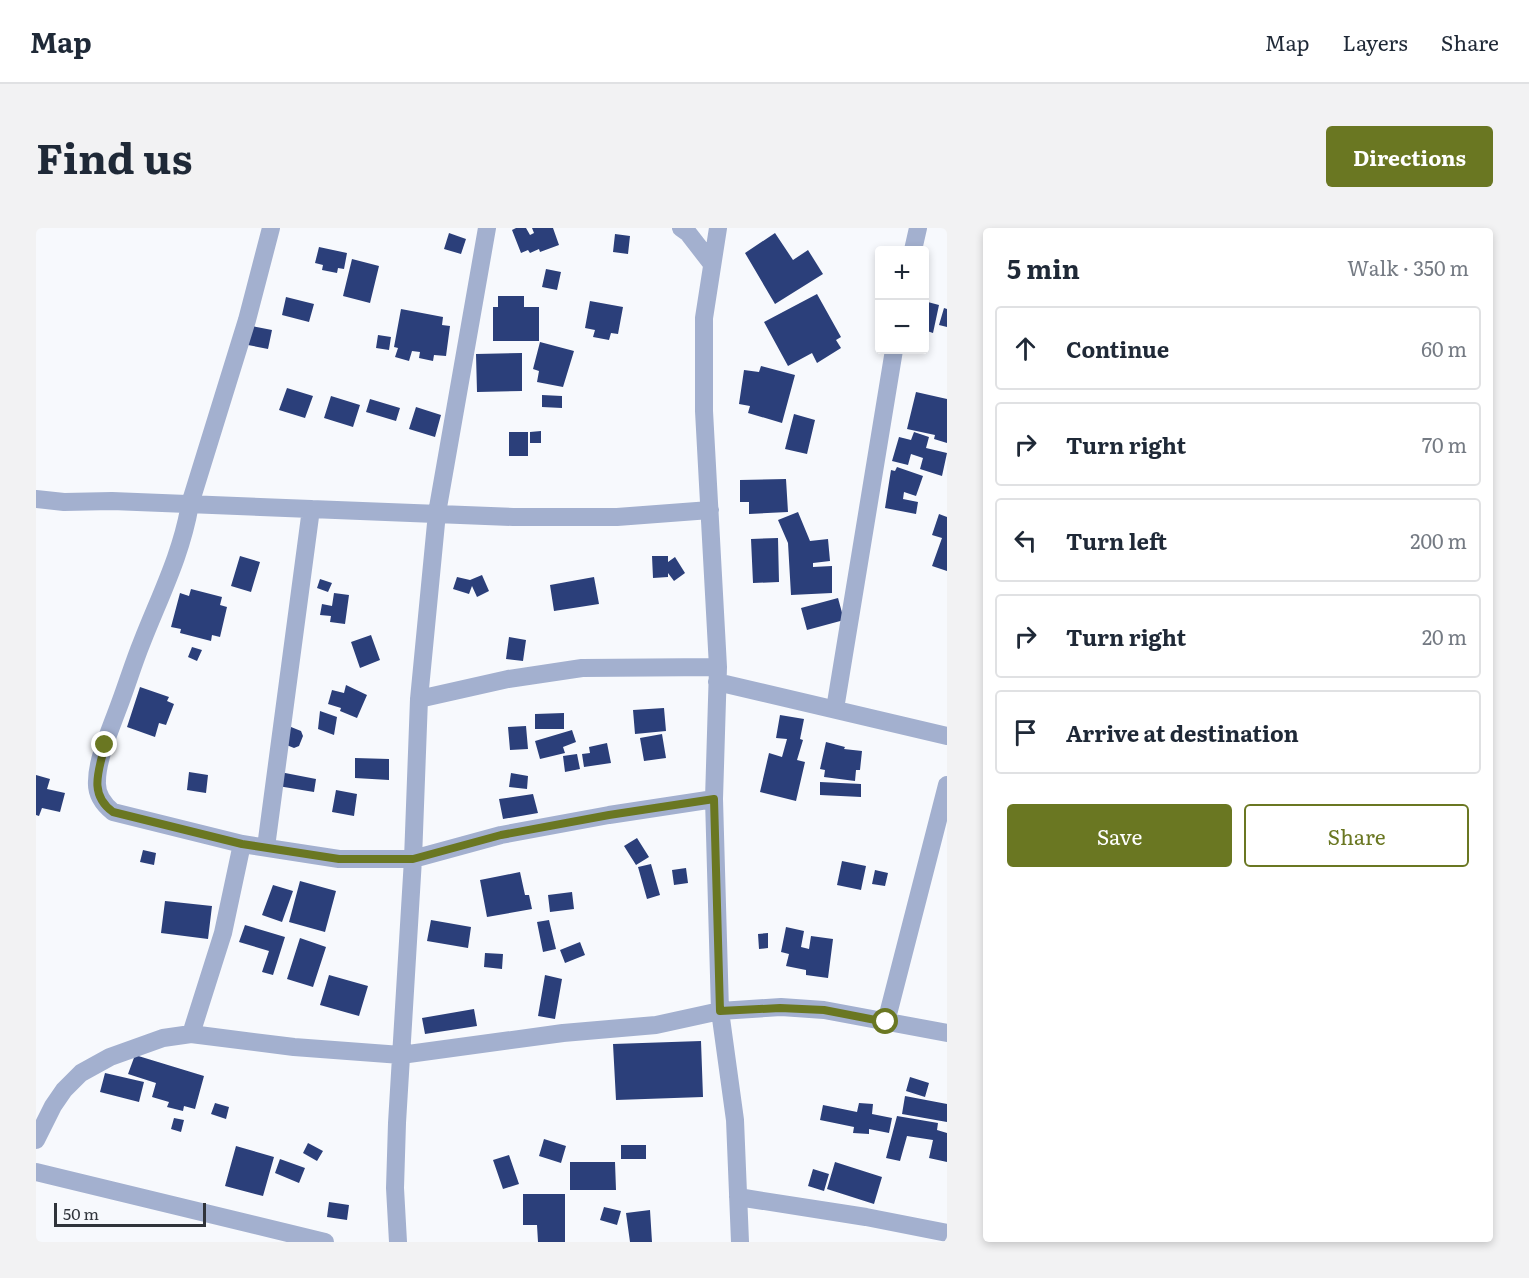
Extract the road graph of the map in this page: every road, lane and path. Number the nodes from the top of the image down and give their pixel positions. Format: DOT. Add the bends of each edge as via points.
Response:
graph roads {
  1 [pos="272,228"];
  2 [pos="487,228"];
  3 [pos="681,228"];
  4 [pos="718,228"];
  5 [pos="918,228"];
  6 [pos="914,246"];
  7 [pos="712,264"];
  8 [pos="893,354"];
  9 [pos="36,499"];
  10 [pos="190,504"];
  11 [pos="311,509"];
  12 [pos="710,510"];
  13 [pos="437,513"];
  14 [pos="717,675"];
  15 [pos="419,699"];
  16 [pos="835,710"];
  17 [pos="947,736"];
  18 [pos="947,785"];
  19 [pos="714,799"];
  20 [pos="242,844"];
  21 [pos="266,847"];
  22 [pos="413,859"];
  23 [pos="720,1011"];
  24 [pos="886,1022"];
  25 [pos="947,1033"];
  26 [pos="191,1034"];
  27 [pos="400,1055"];
  28 [pos="36,1140"];
  29 [pos="36,1172"];
  30 [pos="738,1197"];
  31 [pos="947,1233"];
  32 [pos="325,1242"];
  33 [pos="398,1242"];
  34 [pos="740,1242"];
  1 -- 10 [label="street"];
  2 -- 13 [label="street"];
  3 -- 7 [label="street"];
  4 -- 7 [label="street"];
  5 -- 6 [label="street"];
  7 -- 12 [label="street" via="703,360"];
  8 -- 16 [label="street"];
  9 -- 10 [label="street"];
  10 -- 11 [label="street"];
  10 -- 20 [label="street" via="179,553 138,653 96,781 99,796 113,812"];
  11 -- 13 [label="street"];
  11 -- 21 [label="street"];
  12 -- 13 [label="street" via="617,517"];
  12 -- 14 [label="street"];
  13 -- 15 [label="street"];
  14 -- 15 [label="street" via="582,668 508,679"];
  14 -- 16 [label="street"];
  14 -- 19 [label="street"];
  15 -- 22 [label="street"];
  16 -- 17 [label="street"];
  18 -- 24 [label="street"];
  19 -- 22 [label="street" via="501,835"];
  19 -- 23 [label="street"];
  20 -- 21 [label="street"];
  20 -- 26 [label="street" via="223,933"];
  21 -- 22 [label="street" via="339,859"];
  22 -- 27 [label="street"];
  23 -- 24 [label="street" via="824,1010"];
  23 -- 27 [label="street" via="656,1025"];
  23 -- 30 [label="street" via="735,1120"];
  24 -- 25 [label="street"];
  26 -- 27 [label="street"];
  26 -- 28 [label="street" via="163,1038 110,1057 81,1073 53,1106"];
  27 -- 33 [label="street" via="395,1188"];
  29 -- 32 [label="street"];
  30 -- 31 [label="street"];
  30 -- 34 [label="street"];
}
